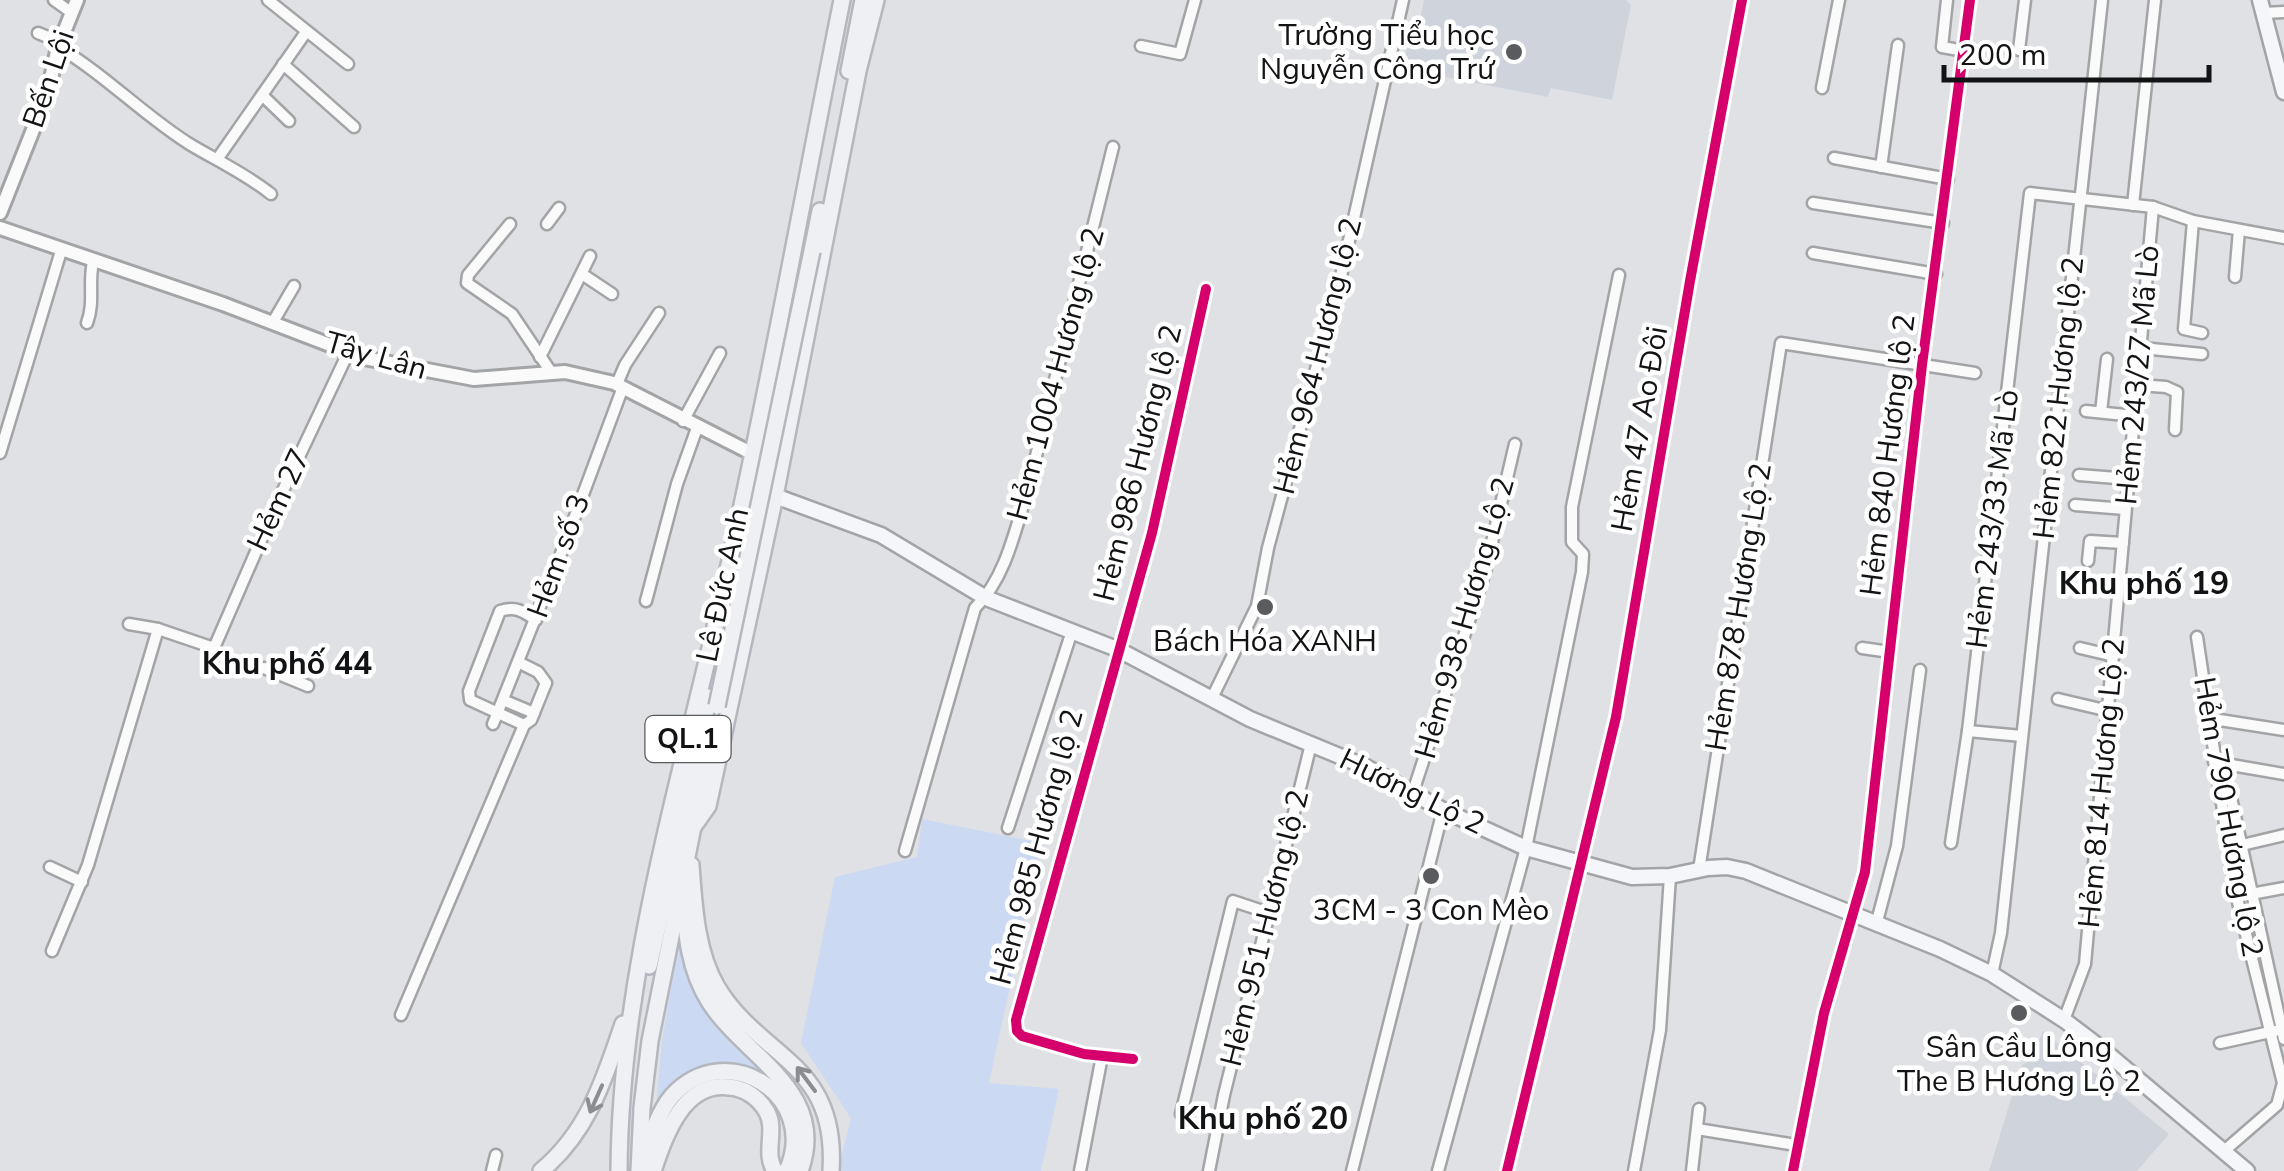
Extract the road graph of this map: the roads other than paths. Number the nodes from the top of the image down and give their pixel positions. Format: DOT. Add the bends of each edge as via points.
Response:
graph roads {
  1 [pos="54,0"];
  2 [pos="268,0"];
  3 [pos="863,0"];
  4 [pos="876,0"];
  5 [pos="1195,0"];
  6 [pos="1742,0"];
  7 [pos="1838,0"];
  8 [pos="1947,0"];
  9 [pos="1970,0"];
  10 [pos="2025,0"];
  11 [pos="2102,0"];
  12 [pos="2155,0"];
  13 [pos="846,3"];
  14 [pos="1403,3"];
  15 [pos="75,6"];
  16 [pos="2261,6"];
  17 [pos="2284,12"];
  18 [pos="306,32"];
  19 [pos="38,33"];
  20 [pos="59,44"];
  21 [pos="1898,44"];
  22 [pos="1141,46"];
  23 [pos="2019,50"];
  24 [pos="1965,51"];
  25 [pos="283,64"];
  26 [pos="348,64"];
  27 [pos="1822,88"];
  28 [pos="2284,92"];
  29 [pos="262,95"];
  30 [pos="830,106"];
  31 [pos="289,121"];
  32 [pos="354,126"];
  33 [pos="1113,147"];
  34 [pos="218,158"];
  35 [pos="1834,158"];
  36 [pos="1882,167"];
  37 [pos="1948,178"];
  38 [pos="271,194"];
  39 [pos="2080,199"];
  40 [pos="1814,204"];
  41 [pos="2133,205"];
  42 [pos="2153,207"];
  43 [pos="560,208"];
  44 [pos="0,213"];
  45 [pos="2192,221"];
  46 [pos="510,224"];
  47 [pos="547,224"];
  48 [pos="1943,224"];
  49 [pos="0,228"];
  50 [pos="2238,230"];
  51 [pos="2284,238"];
  52 [pos="61,252"];
  53 [pos="1814,253"];
  54 [pos="590,256"];
  55 [pos="93,262"];
  56 [pos="582,274"];
  57 [pos="1936,274"];
  58 [pos="1619,275"];
  59 [pos="2235,277"];
  60 [pos="294,286"];
  61 [pos="1206,289"];
  62 [pos="612,294"];
  63 [pos="659,313"];
  64 [pos="273,322"];
  65 [pos="87,323"];
  66 [pos="2202,333"];
  67 [pos="2142,348"];
  68 [pos="348,353"];
  69 [pos="720,354"];
  70 [pos="2202,354"];
  71 [pos="540,357"];
  72 [pos="2107,359"];
  73 [pos="1922,366"];
  74 [pos="551,372"];
  75 [pos="1975,373"];
  76 [pos="620,386"];
  77 [pos="2138,386"];
  78 [pos="2086,411"];
  79 [pos="2101,412"];
  80 [pos="2135,416"];
  81 [pos="758,419"];
  82 [pos="683,421"];
  83 [pos="697,428"];
  84 [pos="788,429"];
  85 [pos="2175,430"];
  86 [pos="1515,444"];
  87 [pos="751,453"];
  88 [pos="0,454"];
  89 [pos="2079,475"];
  90 [pos="2129,479"];
  91 [pos="775,496"];
  92 [pos="2075,504"];
  93 [pos="2125,509"];
  94 [pos="736,525"];
  95 [pos="766,536"];
  96 [pos="2123,542"];
  97 [pos="2088,560"];
  98 [pos="986,598"];
  99 [pos="646,602"];
  100 [pos="536,620"];
  101 [pos="129,624"];
  102 [pos="158,629"];
  103 [pos="1072,631"];
  104 [pos="2197,637"];
  105 [pos="1862,648"];
  106 [pos="2080,648"];
  107 [pos="1118,649"];
  108 [pos="1890,652"];
  109 [pos="2114,656"];
  110 [pos="518,662"];
  111 [pos="264,668"];
  112 [pos="1920,670"];
  113 [pos="308,686"];
  114 [pos="2058,699"];
  115 [pos="503,700"];
  116 [pos="1212,700"];
  117 [pos="2109,711"];
  118 [pos="534,713"];
  119 [pos="2207,718"];
  120 [pos="495,719"];
  121 [pos="524,725"];
  122 [pos="2284,730"];
  123 [pos="1968,731"];
  124 [pos="2022,736"];
  125 [pos="1311,744"];
  126 [pos="2214,762"];
  127 [pos="2284,774"];
  128 [pos="694,788"];
  129 [pos="2218,788"];
  130 [pos="1413,792"];
  131 [pos="1443,810"];
  132 [pos="1008,828"];
  133 [pos="2284,835"];
  134 [pos="690,836"];
  135 [pos="1951,843"];
  136 [pos="2242,845"];
  137 [pos="1526,848"];
  138 [pos="905,852"];
  139 [pos="1582,864"];
  140 [pos="50,868"];
  141 [pos="1699,870"];
  142 [pos="1670,876"];
  143 [pos="683,878"];
  144 [pos="82,882"];
  145 [pos="2284,888"];
  146 [pos="2251,894"];
  147 [pos="1269,914"];
  148 [pos="1853,916"];
  149 [pos="1876,925"];
  150 [pos="52,950"];
  151 [pos="645,967"];
  152 [pos="1992,974"];
  153 [pos="634,1002"];
  154 [pos="401,1015"];
  155 [pos="2064,1020"];
  156 [pos="2279,1034"];
  157 [pos="2220,1043"];
  158 [pos="1102,1056"];
  159 [pos="1133,1059"];
  160 [pos="714,1072"];
  161 [pos="2283,1083"];
  162 [pos="1699,1109"];
  163 [pos="678,1114"];
  164 [pos="1181,1114"];
  165 [pos="1697,1129"];
  166 [pos="1796,1145"];
  167 [pos="2224,1151"];
  168 [pos="496,1154"];
  169 [pos="800,1161"];
  170 [pos="492,1171"];
  171 [pos="541,1171"];
  172 [pos="619,1171"];
  173 [pos="626,1171"];
  174 [pos="640,1171"];
  175 [pos="653,1171"];
  176 [pos="775,1171"];
  177 [pos="787,1171"];
  178 [pos="832,1171"];
  179 [pos="1080,1171"];
  180 [pos="1209,1171"];
  181 [pos="1352,1171"];
  182 [pos="1438,1171"];
  183 [pos="1507,1171"];
  184 [pos="1634,1171"];
  185 [pos="1692,1171"];
  186 [pos="1793,1171"];
  187 [pos="2246,1171"];
  1 -- 15 [label="street"];
  2 -- 18 [label="street"];
  3 -- 30 [label="highway, Lê Đức Anh / QL.1"];
  4 -- 84 [label="highway, Lê Đức Anh / QL.1"];
  5 -- 22 [label="street" via="1180,54"];
  6 -- 139 [label="street, Hẻm 47 Ao Đôi" via="1630,644"];
  7 -- 27 [label="street"];
  8 -- 24 [label="street" via="1942,47"];
  9 -- 24 [label="street, Hẻm 840 Hương lộ 2"];
  10 -- 23 [label="street"];
  11 -- 39 [label="street, Hẻm 822 Hương lộ 2"];
  12 -- 41 [label="street"];
  13 -- 30 [label="highway, Lê Đức Anh / QL.1"];
  13 -- 30 [label="highway, Lê Đức Anh / QL.1"];
  14 -- 116 [label="street, Hẻm 964 Hương lộ 2" via="1257,606"];
  15 -- 20 [label="street, Bến Lội"];
  16 -- 17 [label="street"];
  16 -- 28 [label="main road"];
  18 -- 25 [label="street"];
  18 -- 26 [label="street"];
  19 -- 20 [label="street"];
  20 -- 34 [label="street"];
  20 -- 44 [label="street, Bến Lội" via="48,92"];
  21 -- 36 [label="street"];
  24 -- 37 [label="street, Hẻm 840 Hương lộ 2"];
  25 -- 29 [label="street"];
  25 -- 32 [label="street"];
  29 -- 31 [label="street"];
  29 -- 34 [label="street"];
  30 -- 81 [label="highway, Lê Đức Anh / QL.1"];
  30 -- 128 [label="highway, Lê Đức Anh / QL.1" via="807,250"];
  33 -- 98 [label="street, Hẻm 1004 Hương lộ 2" via="1027,492"];
  34 -- 38 [label="street"];
  35 -- 36 [label="street"];
  36 -- 37 [label="street"];
  37 -- 48 [label="street, Hẻm 840 Hương lộ 2"];
  39 -- 41 [label="street"];
  39 -- 123 [label="street, Hẻm 243/33 Mã Lò" via="2030,194"];
  39 -- 124 [label="street, Hẻm 822 Hương lộ 2"];
  40 -- 48 [label="street"];
  41 -- 42 [label="street"];
  42 -- 45 [label="street"];
  42 -- 67 [label="street, Hẻm 243/27 Mã Lò"];
  43 -- 47 [label="street"];
  45 -- 50 [label="street"];
  45 -- 66 [label="street" via="2184,329"];
  46 -- 71 [label="street" via="467,283 512,314"];
  48 -- 57 [label="street, Hẻm 840 Hương lộ 2"];
  49 -- 52 [label="street, Tây Lân"];
  50 -- 51 [label="street"];
  50 -- 59 [label="street"];
  52 -- 55 [label="street, Tây Lân"];
  52 -- 88 [label="street"];
  53 -- 57 [label="street"];
  54 -- 56 [label="street"];
  55 -- 64 [label="street, Tây Lân"];
  55 -- 65 [label="street"];
  56 -- 62 [label="street"];
  56 -- 71 [label="street"];
  57 -- 73 [label="street, Hẻm 840 Hương lộ 2"];
  58 -- 137 [label="street" via="1572,508 1572,542 1583,554 1582,572"];
  60 -- 64 [label="street"];
  61 -- 107 [label="street, Hẻm 986 Hương lộ 2" via="1152,533"];
  63 -- 76 [label="street, Hẻm số 3" via="624,364"];
  64 -- 68 [label="street, Tây Lân"];
  67 -- 70 [label="street"];
  67 -- 77 [label="street, Hẻm 243/27 Mã Lò"];
  68 -- 74 [label="street, Tây Lân" via="474,379"];
  68 -- 102 [label="street, Hẻm 27" via="214,648"];
  69 -- 82 [label="street"];
  71 -- 74 [label="street"];
  72 -- 79 [label="street"];
  73 -- 75 [label="street"];
  73 -- 108 [label="street, Hẻm 840 Hương lộ 2"];
  73 -- 141 [label="street, Hẻm 878 Hương Lộ 2" via="1781,343"];
  74 -- 76 [label="street, Tây Lân"];
  76 -- 82 [label="street, Tây Lân"];
  76 -- 100 [label="street, Hẻm số 3"];
  77 -- 80 [label="street, Hẻm 243/27 Mã Lò"];
  77 -- 85 [label="street" via="2178,392"];
  78 -- 79 [label="street"];
  79 -- 80 [label="street"];
  80 -- 90 [label="street, Hẻm 243/27 Mã Lò"];
  81 -- 84 [label="highway" via="770,435"];
  81 -- 87 [label="highway, Lê Đức Anh / QL.1"];
  82 -- 83 [label="street, Tây Lân"];
  83 -- 87 [label="street, Tây Lân"];
  83 -- 99 [label="street"];
  84 -- 91 [label="highway, Lê Đức Anh / QL.1"];
  86 -- 130 [label="street, Hẻm 938 Hương Lộ 2" via="1485,572"];
  87 -- 91 [label="highway"];
  87 -- 94 [label="highway, Lê Đức Anh / QL.1"];
  89 -- 90 [label="street"];
  90 -- 93 [label="street, Hẻm 243/27 Mã Lò"];
  91 -- 95 [label="highway, Lê Đức Anh / QL.1"];
  91 -- 98 [label="main road, Hương Lộ 2" via="881,535"];
  92 -- 93 [label="street"];
  93 -- 96 [label="street, Hẻm 243/27 Mã Lò"];
  94 -- 95 [label="highway" via="744,515 758,516"];
  94 -- 151 [label="highway, Lê Đức Anh / QL.1" via="665,835"];
  95 -- 134 [label="highway, Lê Đức Anh / QL.1" via="708,806"];
  96 -- 97 [label="street" via="2090,542"];
  96 -- 109 [label="street, Hẻm 814 Hương Lộ 2"];
  98 -- 103 [label="main road, Hương Lộ 2"];
  98 -- 138 [label="street, Hẻm 1004 Hương lộ 2" via="975,608"];
  100 -- 110 [label="street, Hẻm số 3"];
  100 -- 120 [label="street" via="522,611 500,611 490,634 469,691 470,700"];
  101 -- 102 [label="street"];
  102 -- 144 [label="street"];
  103 -- 107 [label="main road, Hương Lộ 2"];
  103 -- 132 [label="street"];
  104 -- 119 [label="street, Hẻm 790 Hương lộ 2"];
  105 -- 108 [label="street"];
  106 -- 109 [label="street"];
  107 -- 116 [label="main road, Hương Lộ 2"];
  107 -- 158 [label="street, Hẻm 985 Hương lộ 2" via="1016,1020 1022,1036"];
  108 -- 148 [label="street, Hẻm 840 Hương lộ 2"];
  109 -- 117 [label="street, Hẻm 814 Hương Lộ 2"];
  110 -- 115 [label="street, Hẻm số 3"];
  110 -- 118 [label="street" via="546,683"];
  111 -- 113 [label="street"];
  112 -- 149 [label="street" via="1897,846"];
  114 -- 117 [label="street"];
  115 -- 118 [label="street"];
  115 -- 120 [label="street, Hẻm số 3"];
  116 -- 125 [label="main road, Hương Lộ 2"];
  117 -- 155 [label="street, Hẻm 814 Hương Lộ 2" via="2085,964"];
  118 -- 121 [label="street"];
  119 -- 122 [label="street"];
  119 -- 126 [label="street, Hẻm 790 Hương lộ 2"];
  120 -- 121 [label="street"];
  121 -- 154 [label="street"];
  123 -- 124 [label="street"];
  123 -- 135 [label="street, Hẻm 243/33 Mã Lò"];
  124 -- 152 [label="street, Hẻm 822 Hương lộ 2"];
  125 -- 130 [label="main road, Hương Lộ 2"];
  125 -- 147 [label="street, Hẻm 951 Hương lộ 2"];
  126 -- 127 [label="street"];
  126 -- 129 [label="street, Hẻm 790 Hương lộ 2"];
  128 -- 134 [label="highway, Lê Đức Anh / QL.1"];
  128 -- 151 [label="highway, Lê Đức Anh / QL.1"];
  129 -- 136 [label="street" via="2230,793"];
  129 -- 156 [label="street, Hẻm 790 Hương lộ 2" via="2236,890"];
  130 -- 131 [label="main road, Hương Lộ 2"];
  131 -- 137 [label="main road, Hương Lộ 2"];
  131 -- 181 [label="street"];
  133 -- 136 [label="street"];
  134 -- 143 [label="highway, Lê Đức Anh / QL.1"];
  178 -- 134 [label="highway, Lê Đức Anh / QL.1, one-way" via="828,1128 812,1085 729,1003 708,968"];
  136 -- 146 [label="street"];
  137 -- 139 [label="main road, Hương Lộ 2"];
  137 -- 182 [label="street"];
  139 -- 142 [label="main road, Hương Lộ 2" via="1632,877"];
  139 -- 183 [label="street, Hẻm 47 Ao Đôi"];
  140 -- 144 [label="street"];
  141 -- 142 [label="main road, Hương Lộ 2"];
  141 -- 148 [label="main road, Hương Lộ 2" via="1746,872"];
  142 -- 184 [label="street" via="1660,1030"];
  143 -- 169 [label="highway" via="699,982 722,1019 796,1099 806,1130"];
  143 -- 174 [label="highway, Lê Đức Anh / QL.1" via="650,1042"];
  144 -- 150 [label="street"];
  145 -- 146 [label="street"];
  146 -- 156 [label="street"];
  147 -- 164 [label="street" via="1232,901"];
  147 -- 180 [label="street, Hẻm 951 Hương lộ 2"];
  148 -- 149 [label="main road, Hương Lộ 2"];
  148 -- 166 [label="street, Hẻm 840 Hương lộ 2"];
  149 -- 152 [label="main road, Hương Lộ 2"];
  151 -- 153 [label="highway"];
  151 -- 153 [label="highway, Lê Đức Anh / QL.1"];
  151 -- 173 [label="highway, Lê Đức Anh / QL.1"];
  152 -- 155 [label="main road, Hương Lộ 2"];
  153 -- 171 [label="highway, one-way" via="577,1134"];
  153 -- 172 [label="highway, Lê Đức Anh / QL.1"];
  155 -- 167 [label="main road"];
  156 -- 157 [label="street"];
  156 -- 161 [label="street, Hẻm 790 Hương lộ 2"];
  158 -- 159 [label="street"];
  158 -- 179 [label="street"];
  160 -- 163 [label="highway" via="688,1093"];
  160 -- 169 [label="highway" via="746,1074 777,1094 791,1116"];
  160 -- 174 [label="highway" via="688,1083 667,1104"];
  161 -- 167 [label="street, Hẻm 790 Hương lộ 2" via="2277,1104"];
  162 -- 165 [label="street"];
  163 -- 175 [label="highway"];
  163 -- 176 [label="highway" via="706,1090 746,1091 770,1119"];
  165 -- 166 [label="street"];
  165 -- 185 [label="street"];
  166 -- 186 [label="street, Hẻm 840 Hương lộ 2"];
  167 -- 187 [label="main road"];
  168 -- 170 [label="street"];
  169 -- 177 [label="highway"];
}
